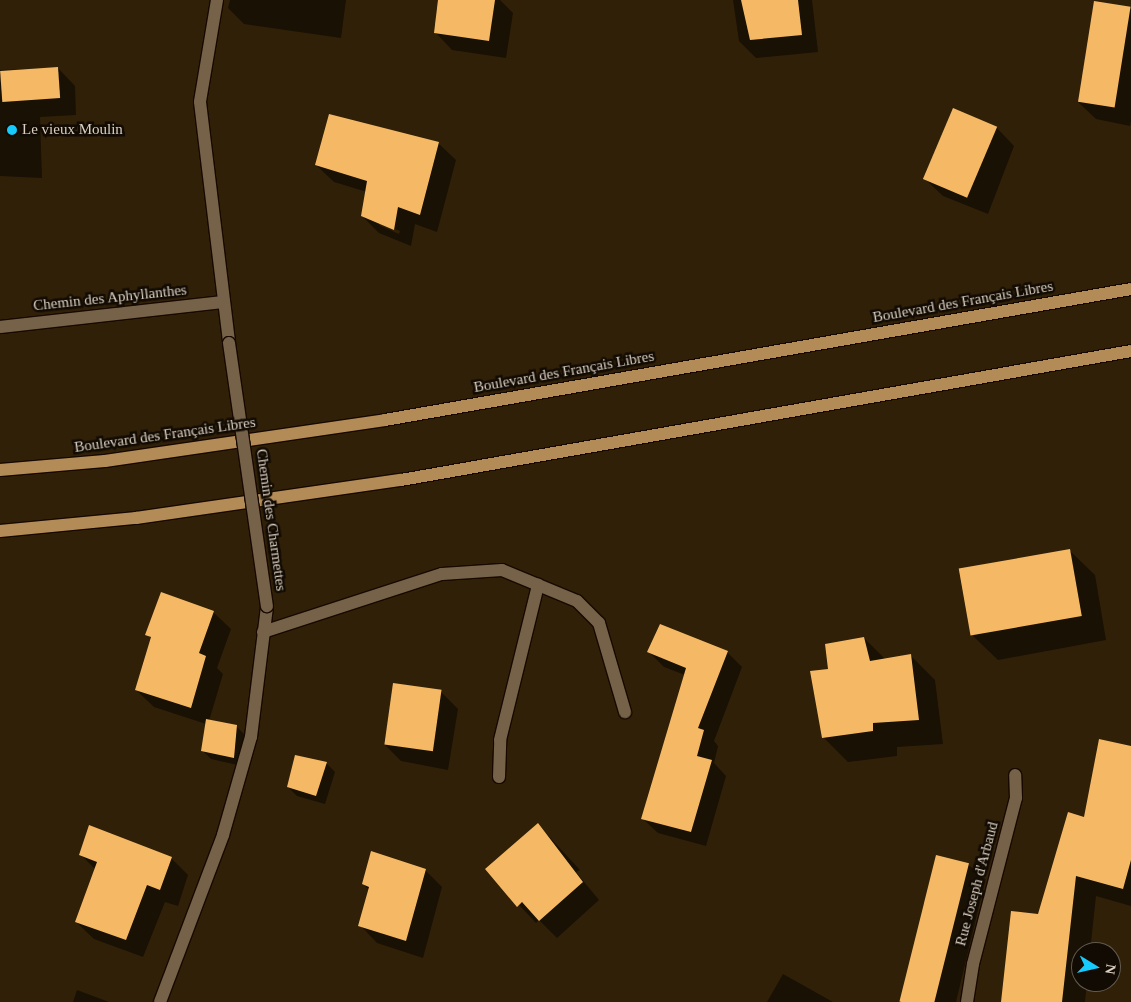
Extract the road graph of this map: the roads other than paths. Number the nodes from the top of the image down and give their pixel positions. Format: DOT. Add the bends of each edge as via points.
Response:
graph roads {
  1 [pos="216,0"];
  2 [pos="1131,289"];
  3 [pos="224,302"];
  4 [pos="0,327"];
  5 [pos="1131,351"];
  6 [pos="0,470"];
  7 [pos="0,531"];
  8 [pos="538,586"];
  9 [pos="263,632"];
  10 [pos="625,712"];
  11 [pos="1015,775"];
  12 [pos="499,777"];
  13 [pos="160,1002"];
  14 [pos="967,1002"];
  1 -- 3 [label="street, Chemin des Charmettes" via="200,102"];
  2 -- 6 [label="main road, Boulevard des Français Libres" via="384,420 104,461"];
  3 -- 4 [label="street, Chemin des Aphyllanthes"];
  3 -- 9 [label="street, Chemin des Charmettes, bridge" via="266,606"];
  5 -- 7 [label="main road" via="400,480 136,518"];
  8 -- 9 [label="street" via="502,570 442,574"];
  8 -- 10 [label="street" via="576,601 599,623"];
  8 -- 12 [label="street" via="500,740"];
  9 -- 13 [label="street, Chemin des Charmettes" via="251,738 223,835"];
  11 -- 14 [label="street, Rue Joseph d'Arbaud" via="1016,798 973,964"];
}
